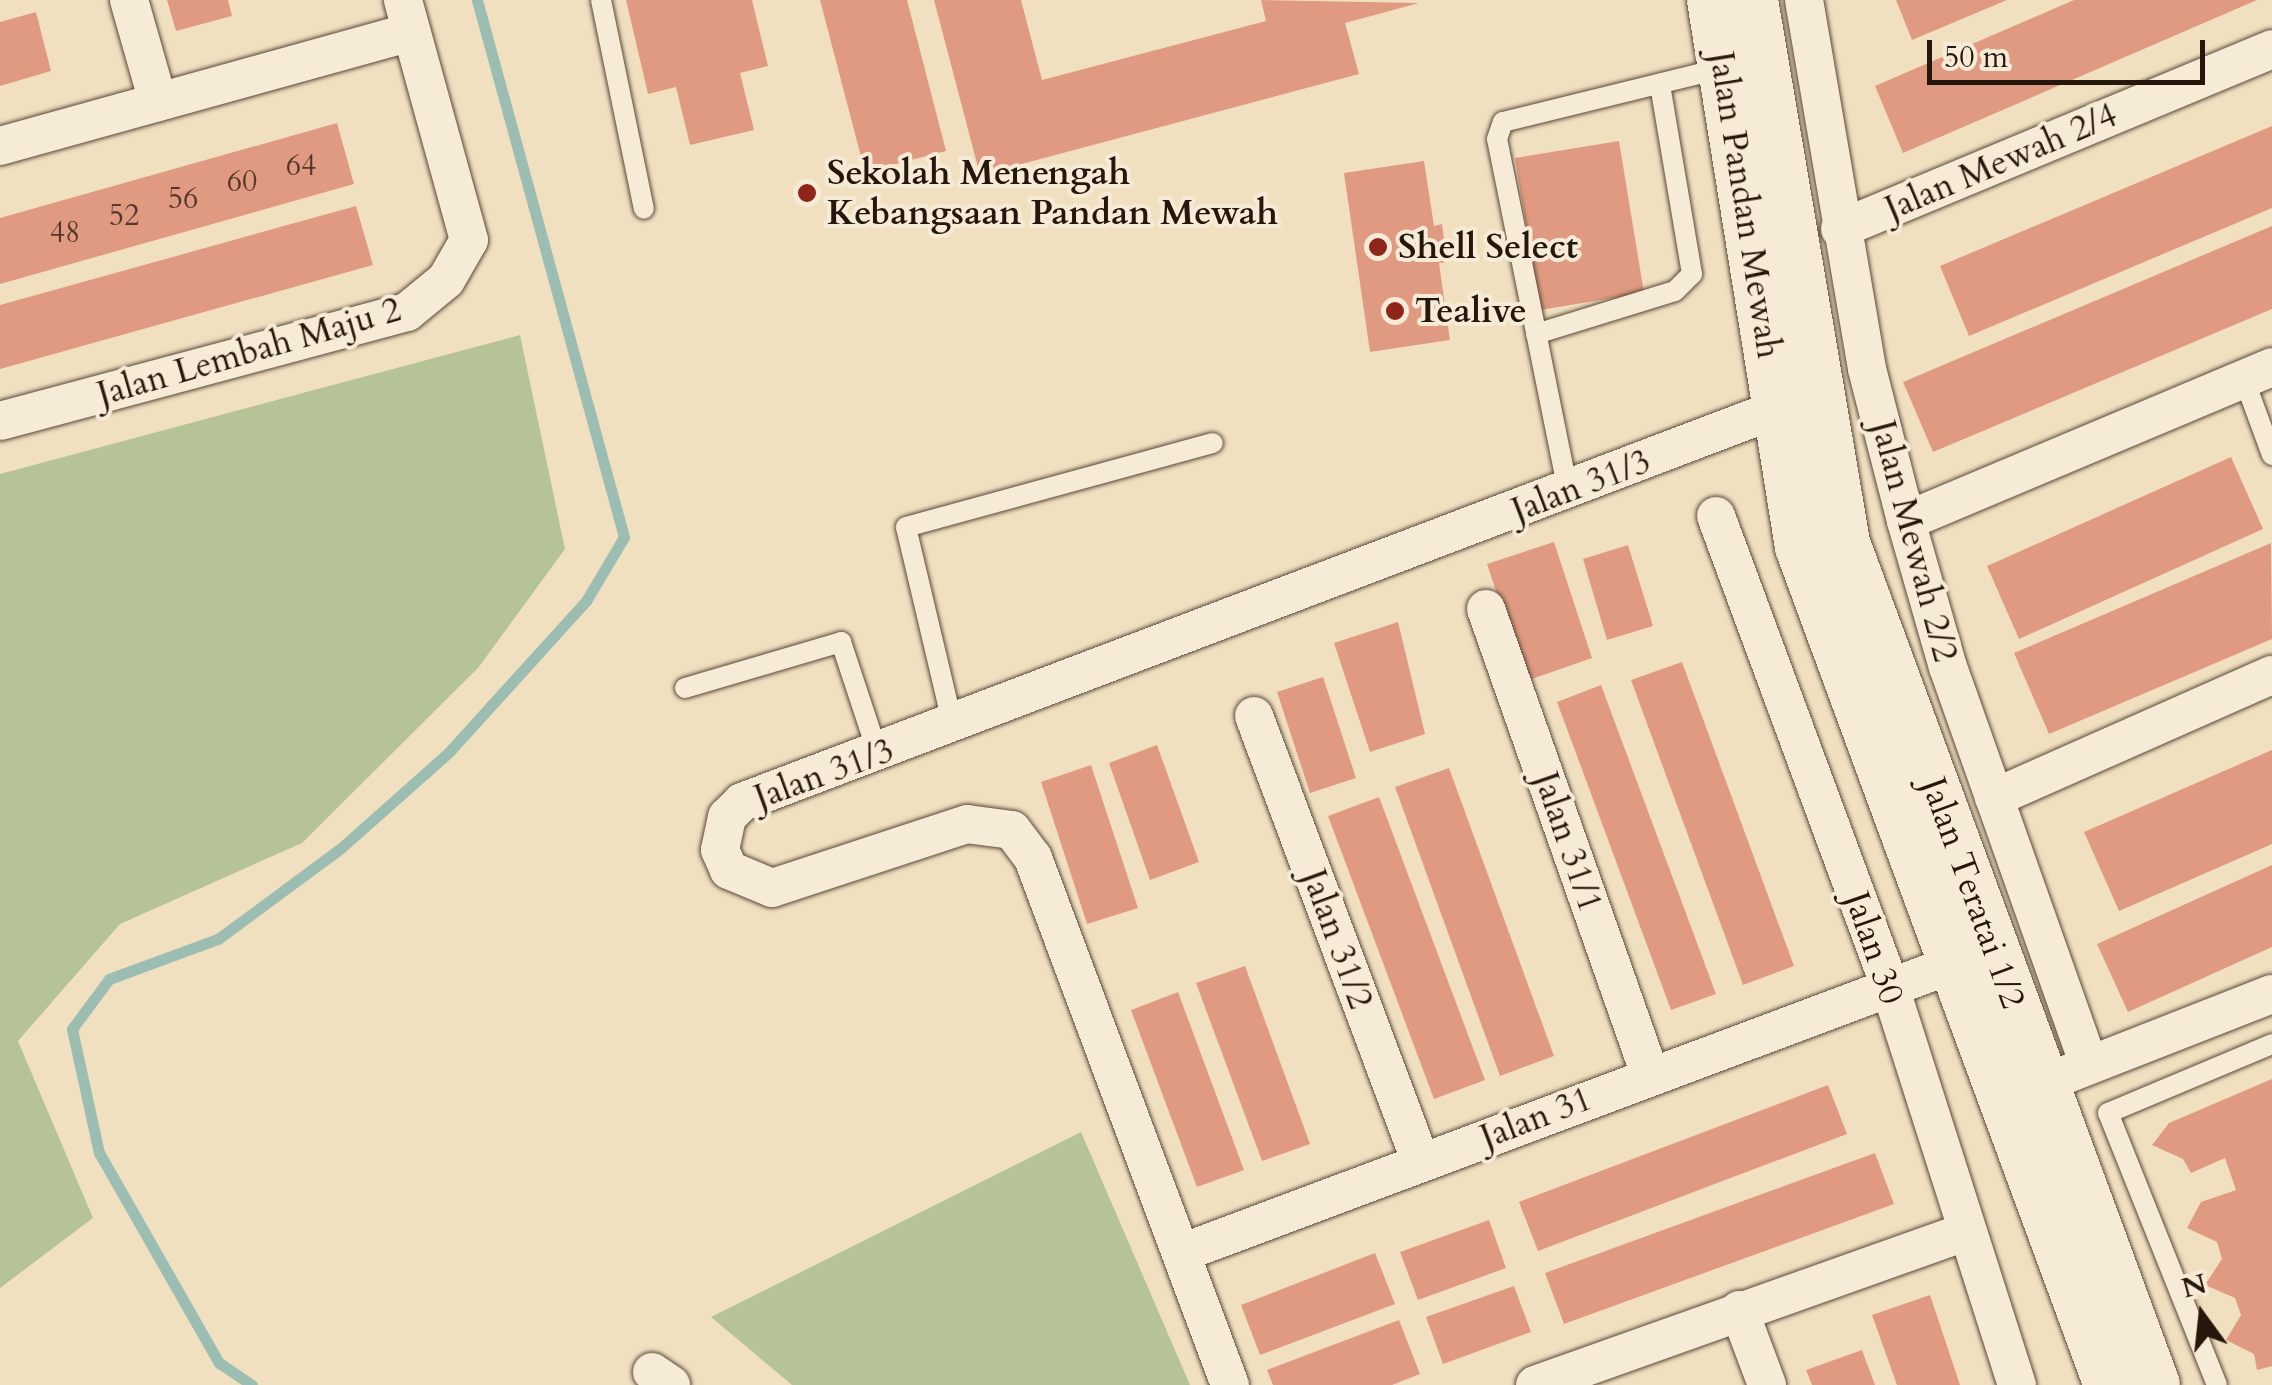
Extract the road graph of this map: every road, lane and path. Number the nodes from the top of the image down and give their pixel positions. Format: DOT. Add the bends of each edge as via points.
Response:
graph roads {
  1 [pos="130,0"];
  2 [pos="602,0"];
  3 [pos="1713,0"];
  4 [pos="1752,0"];
  5 [pos="1804,0"];
  6 [pos="407,16"];
  7 [pos="2272,49"];
  8 [pos="1724,68"];
  9 [pos="1660,84"];
  10 [pos="158,102"];
  11 [pos="0,146"];
  12 [pos="644,209"];
  13 [pos="1840,229"];
  14 [pos="1536,334"];
  15 [pos="2258,373"];
  16 [pos="1796,402"];
  17 [pos="0,421"];
  18 [pos="1213,442"];
  19 [pos="2272,455"];
  20 [pos="1568,491"];
  21 [pos="1716,516"];
  22 [pos="1906,521"];
  23 [pos="1486,609"];
  24 [pos="2272,675"];
  25 [pos="685,688"];
  26 [pos="1254,716"];
  27 [pos="954,726"];
  28 [pos="878,754"];
  29 [pos="1994,798"];
  30 [pos="1956,963"];
  31 [pos="1889,984"];
  32 [pos="2272,994"];
  33 [pos="2272,1044"];
  34 [pos="1650,1075"];
  35 [pos="2066,1075"];
  36 [pos="1421,1162"];
  37 [pos="1965,1232"];
  38 [pos="1184,1252"];
  39 [pos="1739,1310"];
  40 [pos="1230,1385"];
  41 [pos="1535,1385"];
  42 [pos="1767,1385"];
  43 [pos="2017,1385"];
  44 [pos="2110,1385"];
  45 [pos="2154,1385"];
  46 [pos="2217,1385"];
  1 -- 10 [label="street"];
  2 -- 12 [label="lane"];
  3 -- 8 [label="main road, Jalan Pandan Mewah"];
  4 -- 16 [label="main road, Jalan Pandan Mewah"];
  5 -- 13 [label="street, Jalan Mewah 2/2"];
  6 -- 10 [label="street"];
  6 -- 17 [label="street, Jalan Lembah Maju 2" via="469,240 446,280 407,312"];
  7 -- 13 [label="street, Jalan Mewah 2/4"];
  8 -- 9 [label="lane"];
  8 -- 16 [label="main road, Jalan Pandan Mewah"];
  9 -- 14 [label="lane" via="1692,274 1675,291"];
  9 -- 14 [label="lane" via="1503,122 1497,139"];
  10 -- 11 [label="street"];
  13 -- 22 [label="street, Jalan Mewah 2/2"];
  14 -- 20 [label="lane"];
  15 -- 19 [label="lane"];
  15 -- 22 [label="street"];
  16 -- 20 [label="street, Jalan 31/3"];
  16 -- 30 [label="main road, Jalan Teratai 1/2" via="1801,547"];
  16 -- 35 [label="main road, Jalan Teratai 1/2" via="1844,543"];
  18 -- 27 [label="lane" via="906,527"];
  20 -- 27 [label="street, Jalan 31/3"];
  21 -- 31 [label="street, Jalan 30"];
  22 -- 29 [label="street, Jalan Mewah 2/2"];
  23 -- 34 [label="street, Jalan 31/1"];
  24 -- 29 [label="street"];
  25 -- 28 [label="lane" via="841,642"];
  26 -- 36 [label="street, Jalan 31/2"];
  27 -- 28 [label="street, Jalan 31/3"];
  28 -- 38 [label="street, Jalan 31/3" via="742,802 720,831 729,870 772,888 967,824 1012,830 1033,858"];
  29 -- 35 [label="street, Jalan Mewah 2/2"];
  30 -- 31 [label="street, Jalan 31"];
  30 -- 44 [label="main road, Jalan Teratai 1/2"];
  31 -- 34 [label="street, Jalan 31"];
  31 -- 37 [label="street, Jalan 30"];
  32 -- 35 [label="street"];
  33 -- 46 [label="lane" via="2108,1112"];
  34 -- 36 [label="street, Jalan 31"];
  35 -- 45 [label="main road, Jalan Teratai 1/2"];
  36 -- 38 [label="street, Jalan 31"];
  37 -- 39 [label="street"];
  37 -- 43 [label="street, Jalan 30"];
  38 -- 40 [label="street, Jalan 31/3"];
  39 -- 41 [label="street"];
  39 -- 42 [label="street"];
}
